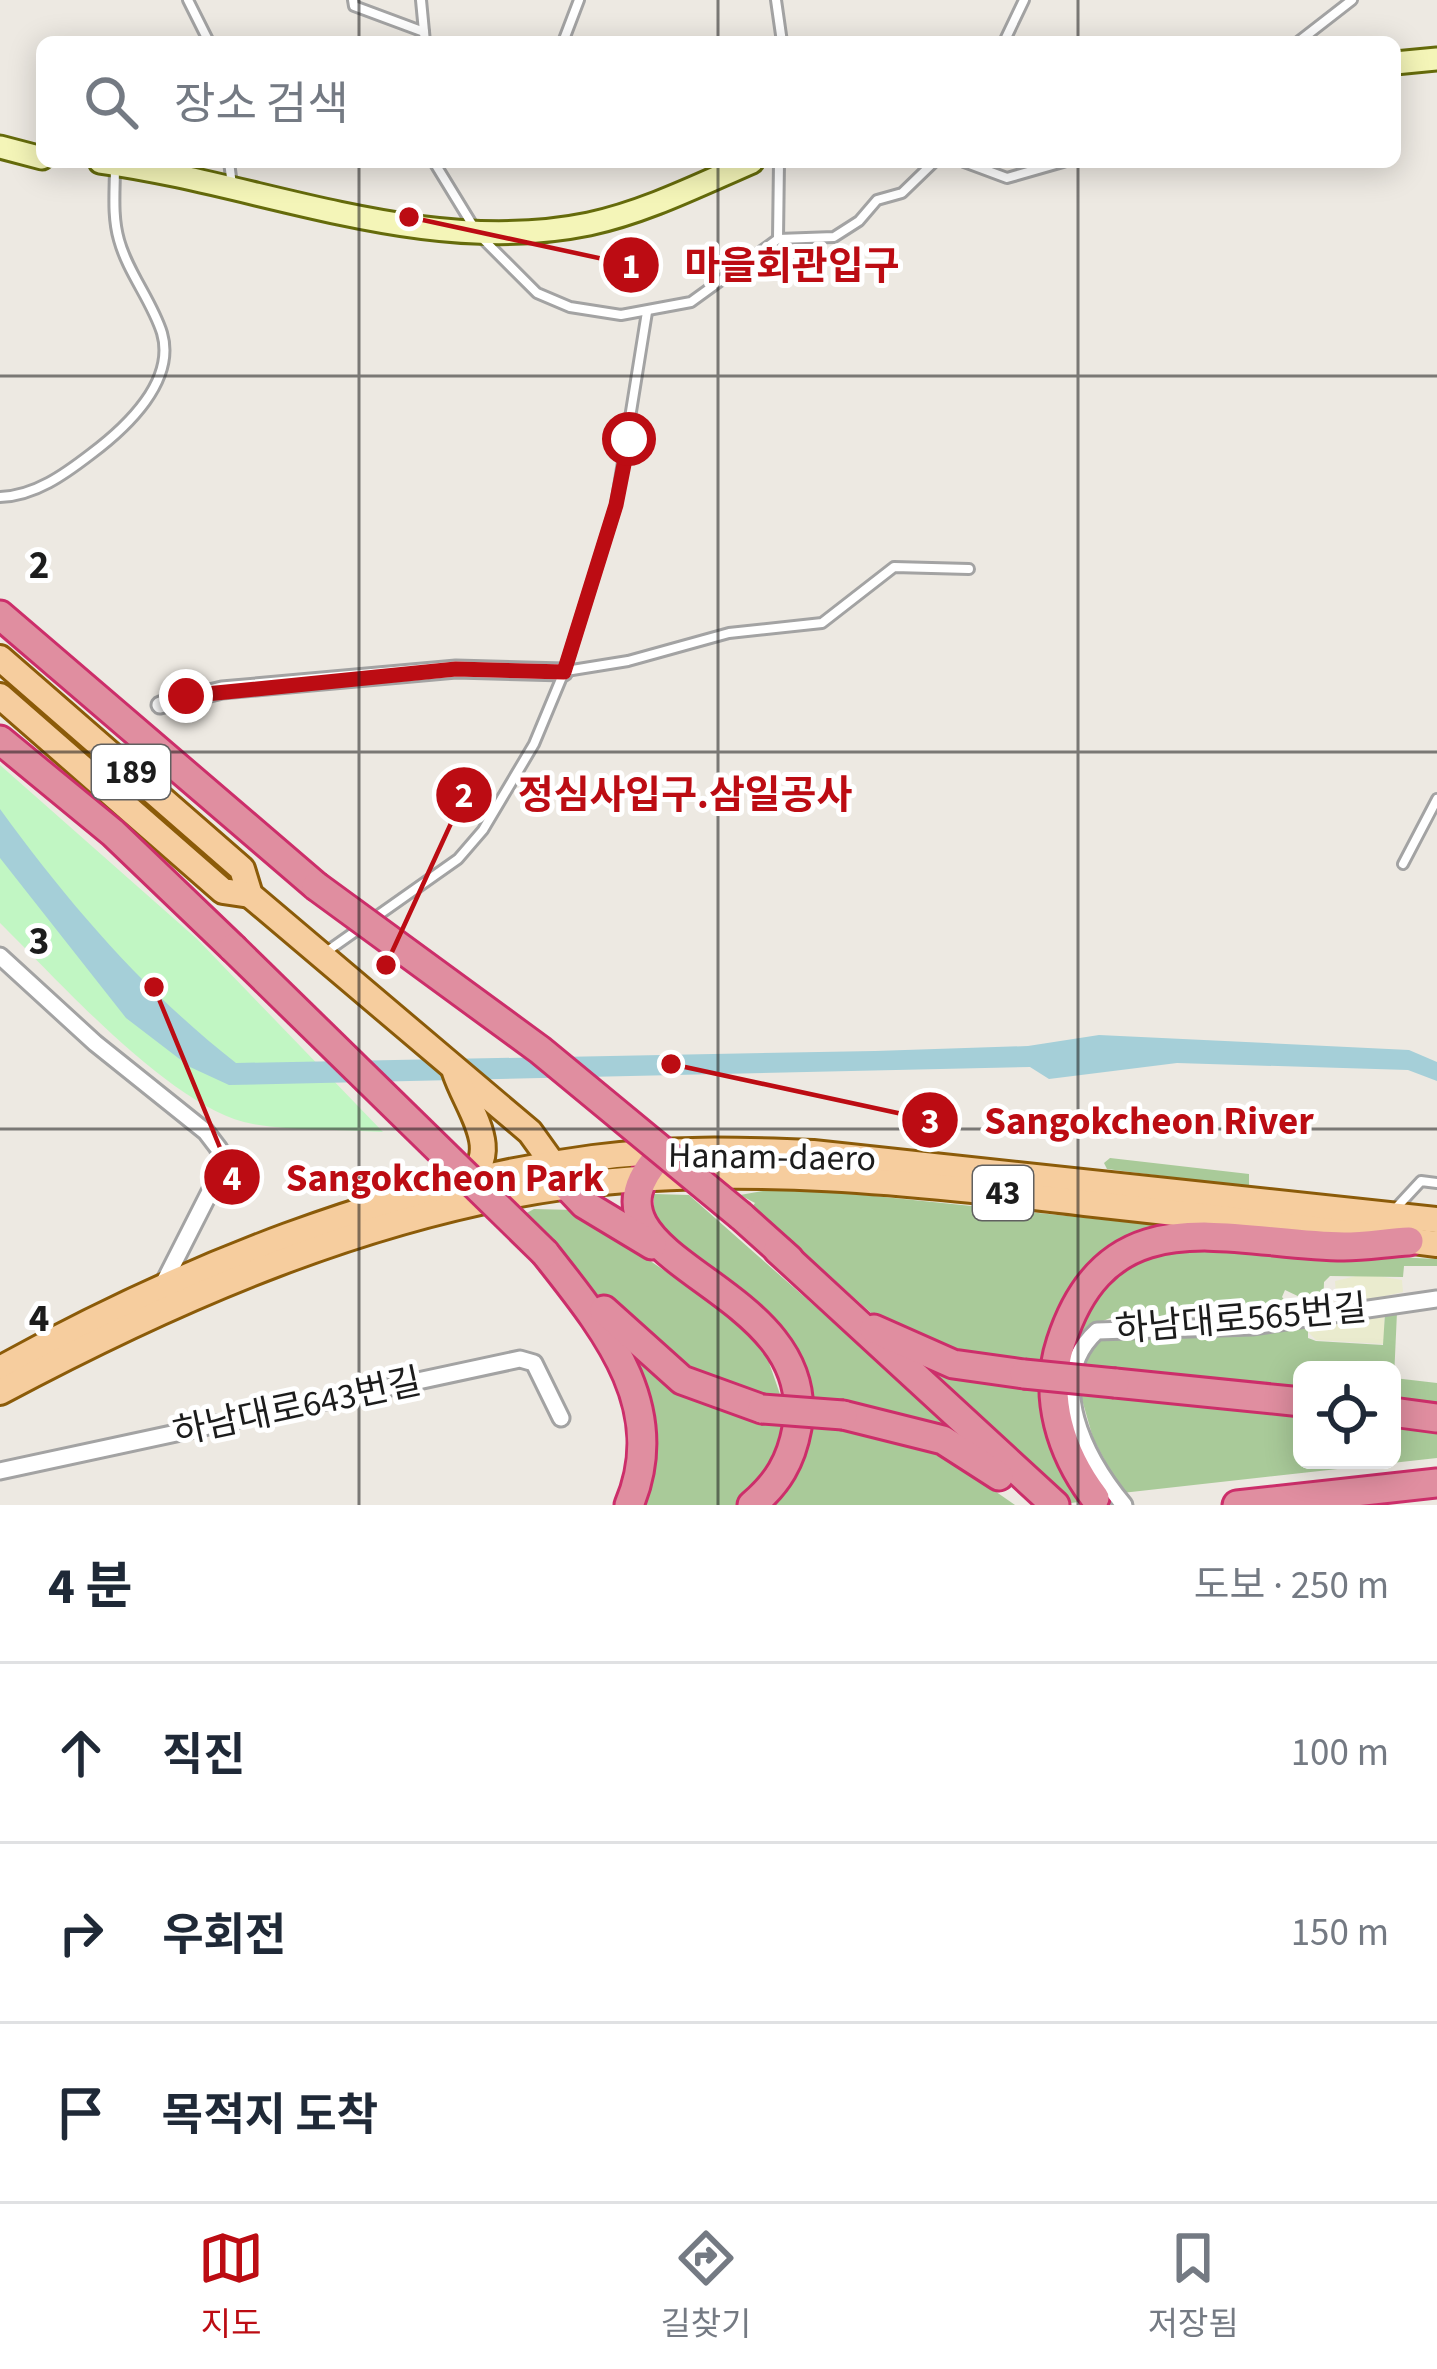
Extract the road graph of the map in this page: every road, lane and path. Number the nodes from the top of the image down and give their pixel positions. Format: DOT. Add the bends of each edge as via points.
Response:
graph roads {
  1 [pos="188,0"];
  2 [pos="353,0"];
  3 [pos="421,0"];
  4 [pos="579,0"];
  5 [pos="776,0"];
  6 [pos="1024,0"];
  7 [pos="1352,0"];
  8 [pos="205,36"];
  9 [pos="423,36"];
  10 [pos="425,36"];
  11 [pos="565,36"];
  12 [pos="781,36"];
  13 [pos="1007,36"];
  14 [pos="1306,36"];
  15 [pos="1437,59"];
  16 [pos="1401,62"];
  17 [pos="0,147"];
  18 [pos="36,156"];
  19 [pos="109,168"];
  20 [pos="134,168"];
  21 [pos="230,168"];
  22 [pos="438,168"];
  23 [pos="737,168"];
  24 [pos="779,168"];
  25 [pos="928,168"];
  26 [pos="980,168"];
  27 [pos="1042,168"];
  28 [pos="232,187"];
  29 [pos="478,234"];
  30 [pos="778,239"];
  31 [pos="647,312"];
  32 [pos="0,496"];
  33 [pos="969,569"];
  34 [pos="0,616"];
  35 [pos="0,658"];
  36 [pos="564,672"];
  37 [pos="0,696"];
  38 [pos="160,705"];
  39 [pos="0,740"];
  40 [pos="1437,799"];
  41 [pos="1403,864"];
  42 [pos="250,895"];
  43 [pos="0,956"];
  44 [pos="320,956"];
  45 [pos="454,1070"];
  46 [pos="661,1154"];
  47 [pos="561,1176"];
  48 [pos="642,1179"];
  49 [pos="1437,1183"];
  50 [pos="455,1187"];
  51 [pos="1389,1215"];
  52 [pos="1437,1220"];
  53 [pos="1423,1242"];
  54 [pos="660,1249"];
  55 [pos="778,1250"];
  56 [pos="545,1253"];
  57 [pos="160,1291"];
  58 [pos="1437,1299"];
  59 [pos="0,1370"];
  60 [pos="0,1392"];
  61 [pos="1293,1401"];
  62 [pos="1401,1413"];
  63 [pos="561,1418"];
  64 [pos="1437,1418"];
  65 [pos="0,1471"];
  66 [pos="1437,1483"];
  67 [pos="1095,1498"];
  68 [pos="629,1505"];
  69 [pos="752,1505"];
  70 [pos="1034,1505"];
  71 [pos="1055,1505"];
  72 [pos="1124,1505"];
  73 [pos="1237,1505"];
  1 -- 8 [label="lane"];
  2 -- 9 [label="lane"];
  3 -- 10 [label="lane"];
  4 -- 11 [label="lane"];
  5 -- 12 [label="lane"];
  6 -- 13 [label="lane"];
  7 -- 14 [label="lane"];
  15 -- 16 [label="street"];
  17 -- 18 [label="street"];
  19 -- 32 [label="lane" via="119,242 161,329 166,358 147,399 111,439 34,490"];
  20 -- 28 [label="street"];
  21 -- 28 [label="lane"];
  22 -- 29 [label="lane"];
  23 -- 29 [label="street" via="607,219"];
  24 -- 30 [label="lane"];
  25 -- 30 [label="lane" via="834,238"];
  26 -- 27 [label="lane" via="1007,178"];
  28 -- 29 [label="street"];
  29 -- 31 [label="lane" via="537,293 570,307"];
  30 -- 31 [label="lane" via="691,302"];
  31 -- 36 [label="lane" via="616,505"];
  33 -- 36 [label="lane" via="894,567 822,623 729,633"];
  34 -- 55 [label="highway, bridge" via="316,886 540,1050"];
  35 -- 42 [label="main road, 189" via="242,869"];
  36 -- 38 [label="street" via="456,669 221,690"];
  36 -- 44 [label="lane" via="519,773 471,844"];
  37 -- 42 [label="main road, 189" via="223,891"];
  39 -- 56 [label="highway, bridge" via="113,833"];
  40 -- 41 [label="lane"];
  42 -- 44 [label="main road, 189"];
  43 -- 57 [label="street" via="219,1149 221,1170"];
  44 -- 45 [label="main road, 189"];
  45 -- 47 [label="main road, 189" via="517,1121"];
  45 -- 50 [label="main road" via="485,1142 482,1163"];
  46 -- 47 [label="main road, Hanam-daero / 43"];
  46 -- 48 [label="highway"];
  46 -- 51 [label="main road, Hanam-daero / 43" via="733,1150 925,1162"];
  47 -- 48 [label="main road, Hanam-daero / 43"];
  47 -- 50 [label="main road, Hanam-daero / 43"];
  47 -- 54 [label="highway" via="595,1211"];
  47 -- 60 [label="main road, Hanam-daero / 43" via="192,1296"];
  48 -- 53 [label="main road, Hanam-daero / 43" via="762,1175 954,1187"];
  48 -- 54 [label="highway" via="634,1206"];
  49 -- 51 [label="lane" via="1421,1181"];
  50 -- 57 [label="main road, Hanam-daero / 43" via="268,1244"];
  51 -- 52 [label="main road, Hanam-daero / 43"];
  53 -- 67 [label="highway" via="1343,1246 1178,1234 1111,1264 1073,1311 1053,1390 1063,1440"];
  54 -- 69 [label="highway" via="750,1312 796,1378 800,1407 784,1473"];
  55 -- 61 [label="highway, bridge" via="893,1340 953,1364"];
  55 -- 71 [label="highway"];
  56 -- 68 [label="highway" via="630,1376 643,1433"];
  56 -- 70 [label="highway, bridge" via="682,1380 762,1409 843,1415 943,1440"];
  57 -- 59 [label="main road, Hanam-daero / 43"];
  58 -- 72 [label="street, 하남대로565번길" via="1252,1326 1097,1331 1073,1361 1070,1396 1090,1457"];
  62 -- 64 [label="highway"];
  63 -- 65 [label="street, 하남대로643번길" via="535,1363 520,1359"];
  66 -- 73 [label="highway"];
}
